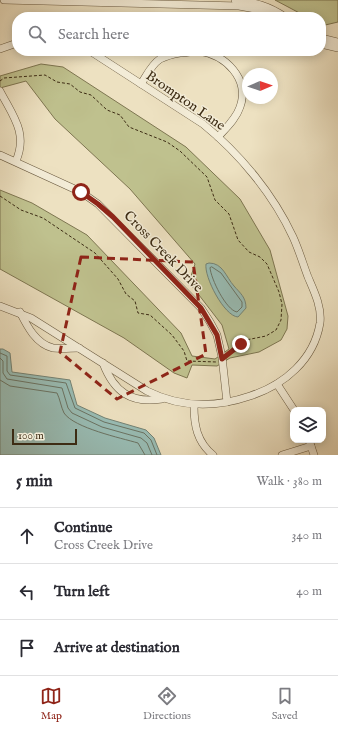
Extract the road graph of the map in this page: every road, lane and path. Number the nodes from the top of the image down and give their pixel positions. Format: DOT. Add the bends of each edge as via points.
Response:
graph roads {
  1 [pos="4,0"];
  2 [pos="235,0"];
  3 [pos="265,12"];
  4 [pos="278,12"];
  5 [pos="326,39"];
  6 [pos="338,42"];
  7 [pos="12,45"];
  8 [pos="326,45"];
  9 [pos="338,48"];
  10 [pos="0,49"];
  11 [pos="98,56"];
  12 [pos="168,56"];
  13 [pos="213,56"];
  14 [pos="0,81"];
  15 [pos="141,84"];
  16 [pos="0,91"];
  17 [pos="218,136"];
  18 [pos="0,155"];
  19 [pos="16,161"];
  20 [pos="0,196"];
  21 [pos="0,306"];
  22 [pos="20,312"];
  23 [pos="79,348"];
  24 [pos="222,359"];
  25 [pos="103,363"];
  26 [pos="277,384"];
  27 [pos="163,399"];
  28 [pos="227,402"];
  29 [pos="194,406"];
  30 [pos="292,407"];
  31 [pos="310,443"];
  32 [pos="213,455"];
  33 [pos="282,455"];
  34 [pos="314,455"];
  1 -- 3 [label="street" via="239,6"];
  2 -- 4 [label="street" via="257,3"];
  5 -- 6 [label="street"];
  7 -- 10 [label="street"];
  8 -- 9 [label="street"];
  11 -- 15 [label="street, Brompton Lane"];
  12 -- 15 [label="street" via="152,67"];
  13 -- 17 [label="street" via="230,65 242,86 242,100 235,118"];
  14 -- 24 [label="path" via="4,78 45,75 57,82 70,84 80,92 91,95 107,110 120,116 129,127 167,142 207,177 215,200 229,214 238,240 249,252 267,264 282,304 281,320 276,330 266,336 246,340"];
  15 -- 17 [label="street, Brompton Lane"];
  16 -- 19 [label="street" via="21,135 21,149"];
  17 -- 26 [label="street, Brompton Lane" via="249,170 274,204 293,237 319,303 320,322 314,346 303,362"];
  18 -- 19 [label="street, Cross Creek Drive"];
  19 -- 24 [label="street, Cross Creek Drive" via="81,192 113,217 201,308 217,335"];
  20 -- 24 [label="path" via="21,210 47,220 95,252 118,279 126,294 135,301 138,313 150,315 172,335 184,351 186,361 216,363"];
  21 -- 22 [label="street"];
  22 -- 23 [label="street"];
  22 -- 23 [label="street" via="32,334 42,342 53,348"];
  23 -- 25 [label="street"];
  24 -- 28 [label="street, Cross Creek Drive"];
  25 -- 27 [label="street"];
  25 -- 27 [label="street" via="115,387 125,395 138,399"];
  26 -- 28 [label="street, Brompton Lane" via="263,392"];
  26 -- 30 [label="street"];
  27 -- 29 [label="street, Brompton Lane"];
  28 -- 29 [label="street, Brompton Lane"];
  29 -- 32 [label="street" via="197,435"];
  31 -- 33 [label="street"];
  31 -- 34 [label="street"];
}
